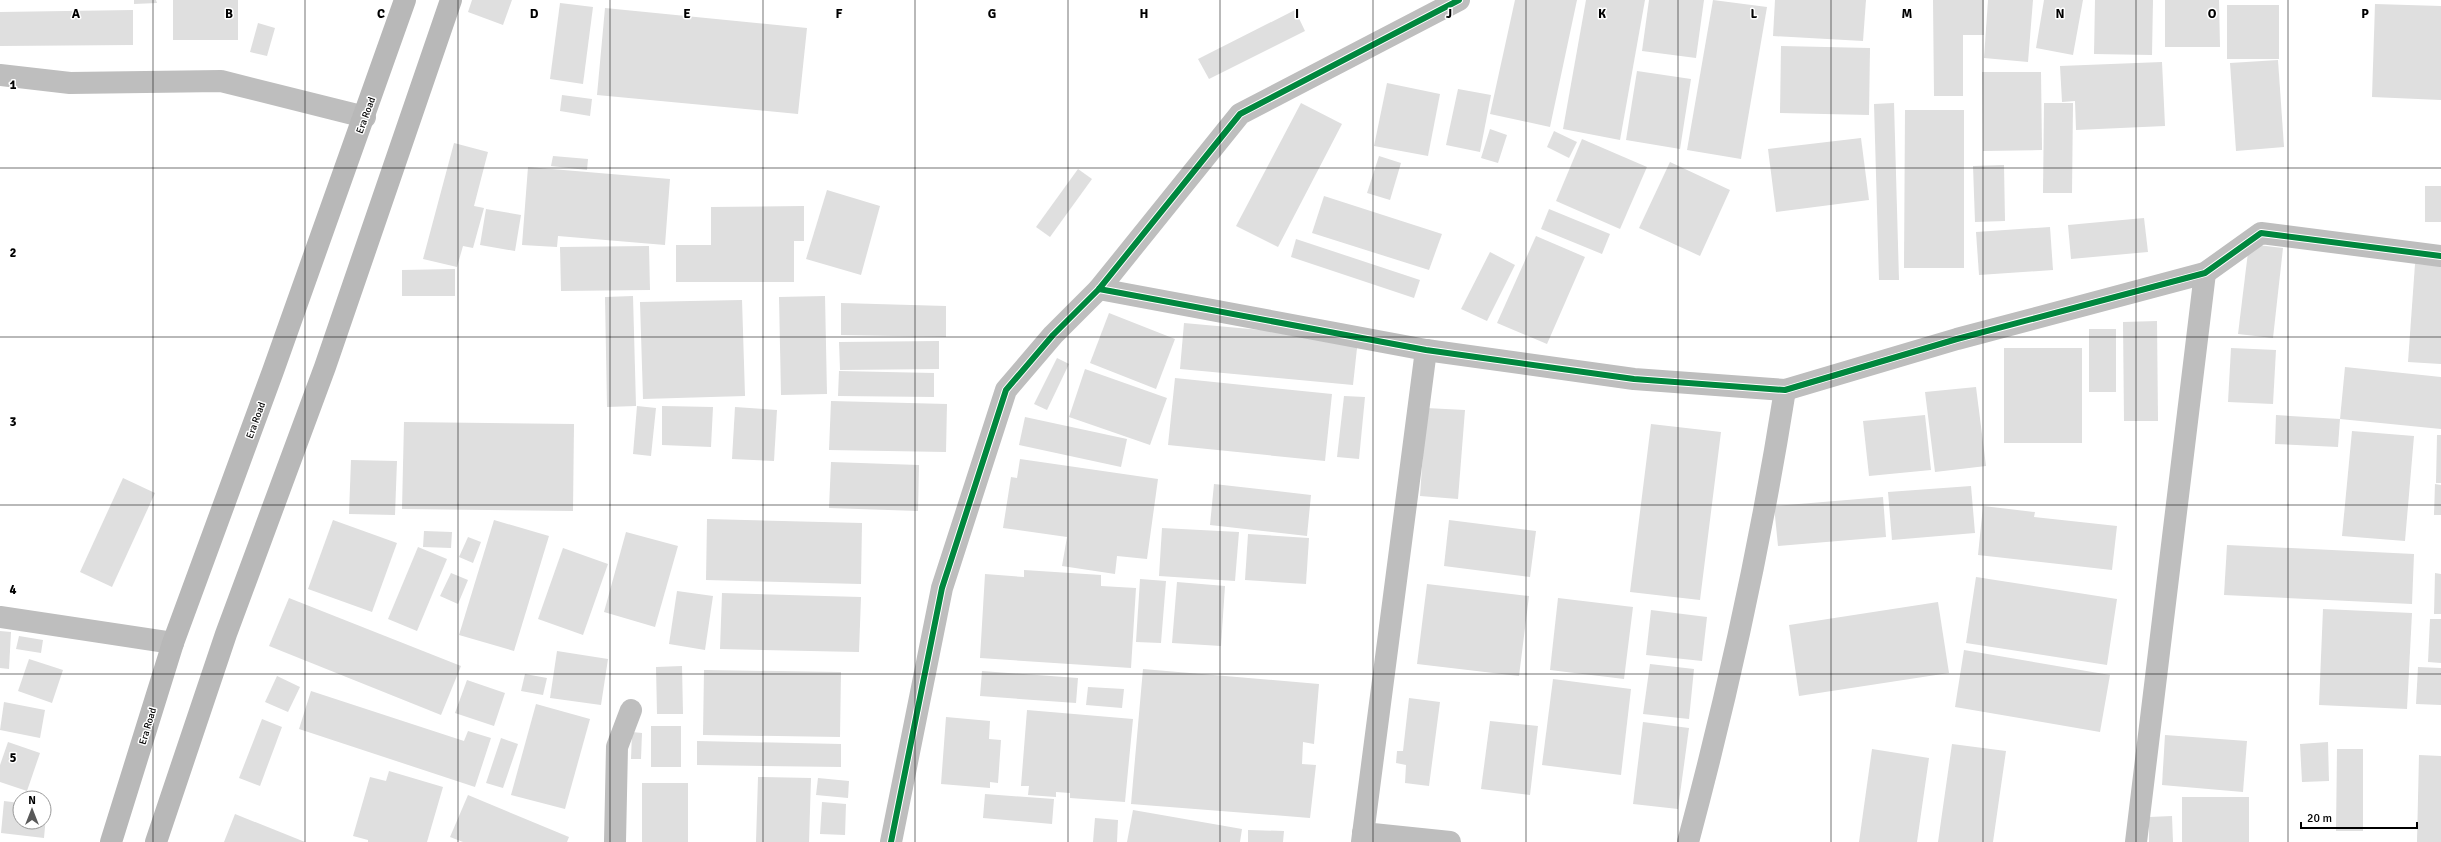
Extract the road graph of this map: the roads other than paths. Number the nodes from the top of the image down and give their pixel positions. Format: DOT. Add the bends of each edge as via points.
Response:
graph roads {
  1 [pos="405,0"];
  2 [pos="451,0"];
  3 [pos="1459,0"];
  4 [pos="0,75"];
  5 [pos="365,117"];
  6 [pos="2441,256"];
  7 [pos="2205,273"];
  8 [pos="1099,289"];
  9 [pos="1426,350"];
  10 [pos="1785,390"];
  11 [pos="0,617"];
  12 [pos="173,642"];
  13 [pos="632,710"];
  14 [pos="1362,838"];
  15 [pos="110,842"];
  16 [pos="156,842"];
  17 [pos="614,842"];
  18 [pos="891,842"];
  19 [pos="1450,842"];
  20 [pos="1688,842"];
  21 [pos="2136,842"];
  1 -- 5 [label="main road, Era Road"];
  2 -- 16 [label="main road" via="325,367 226,634"];
  3 -- 8 [label="street" via="1240,114"];
  4 -- 5 [label="street" via="70,83 221,81"];
  5 -- 12 [label="main road, Era Road"];
  6 -- 7 [label="street" via="2261,233"];
  7 -- 10 [label="street" via="1957,339"];
  7 -- 21 [label="street"];
  8 -- 9 [label="street"];
  8 -- 18 [label="street" via="1053,335 1006,390 942,588"];
  9 -- 10 [label="street" via="1634,379"];
  9 -- 14 [label="street"];
  10 -- 20 [label="street" via="1768,498 1723,712"];
  11 -- 12 [label="street"];
  12 -- 15 [label="main road, Era Road"];
  13 -- 17 [label="street" via="617,747"];
  14 -- 19 [label="street"];
}
